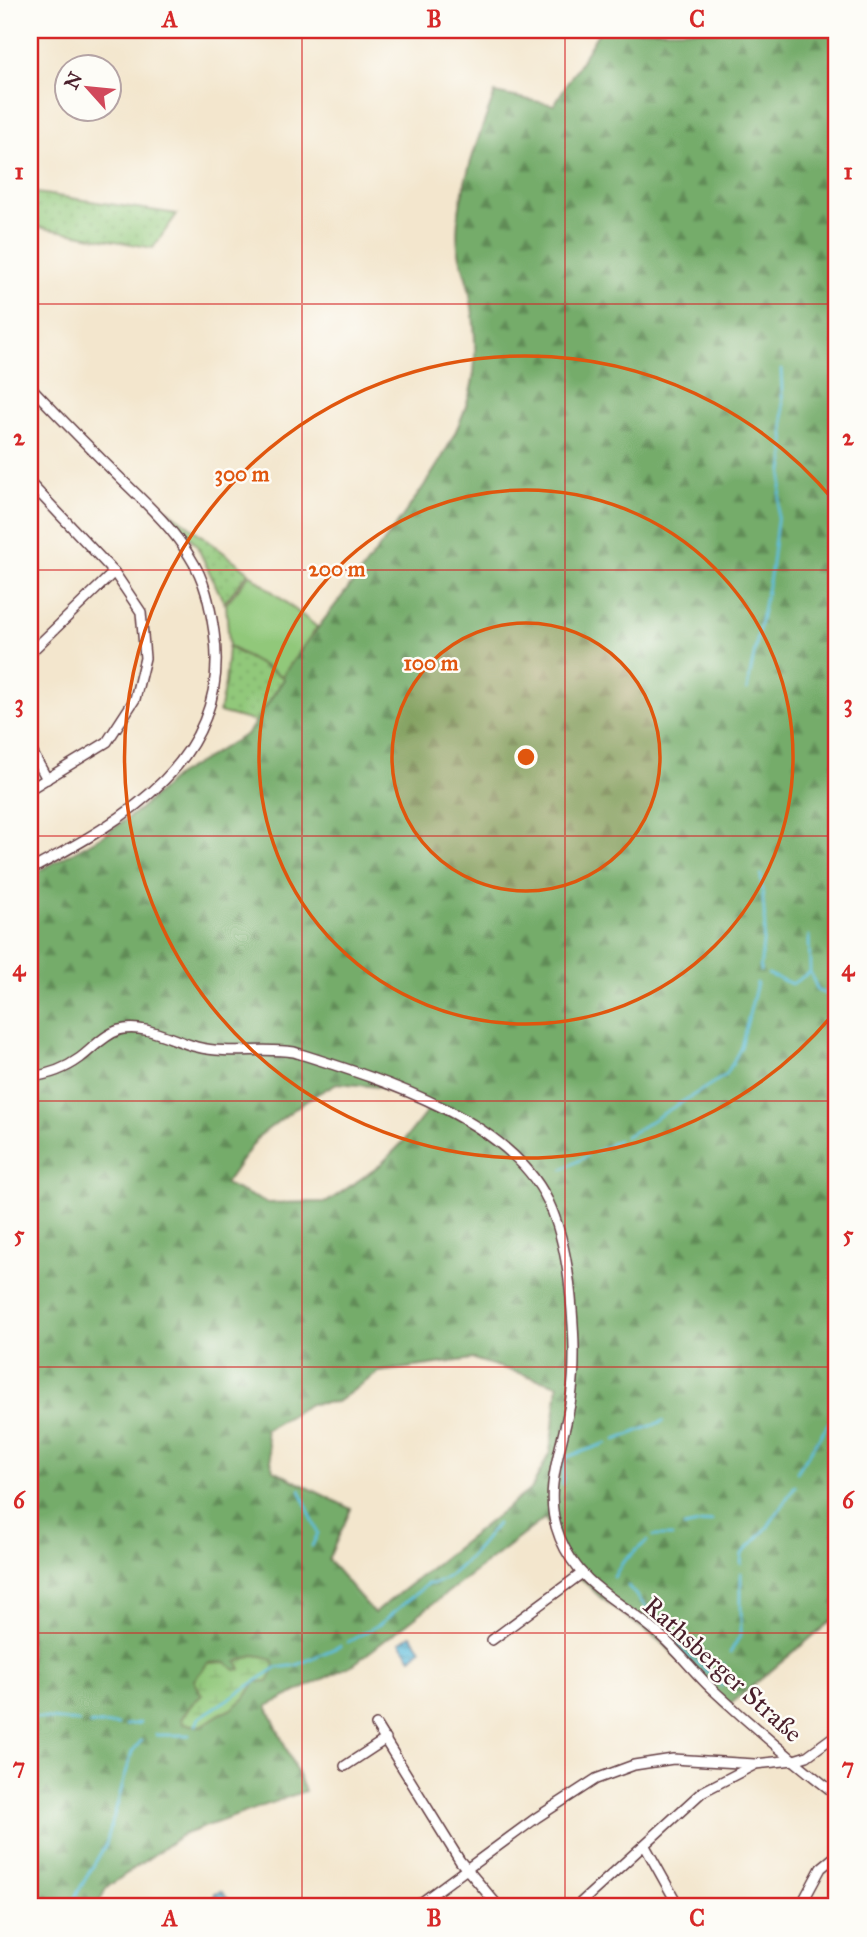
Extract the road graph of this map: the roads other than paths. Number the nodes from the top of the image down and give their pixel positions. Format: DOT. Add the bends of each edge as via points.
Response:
graph roads {
  1 [pos="30,386"];
  2 [pos="30,484"];
  3 [pos="114,572"];
  4 [pos="30,653"];
  5 [pos="30,748"];
  6 [pos="47,779"];
  7 [pos="30,789"];
  8 [pos="30,870"];
  9 [pos="30,1077"];
  10 [pos="581,1574"];
  11 [pos="492,1640"];
  12 [pos="376,1725"];
  13 [pos="837,1734"];
  14 [pos="386,1739"];
  15 [pos="794,1760"];
  16 [pos="755,1764"];
  17 [pos="345,1766"];
  18 [pos="837,1795"];
  19 [pos="645,1846"];
  20 [pos="837,1855"];
  21 [pos="466,1869"];
  22 [pos="415,1907"];
  23 [pos="499,1907"];
  24 [pos="576,1907"];
  25 [pos="679,1907"];
  26 [pos="800,1907"];
  1 -- 8 [label="street" via="158,516 190,556 210,604 217,654 206,716 172,773 132,809"];
  2 -- 3 [label="street"];
  3 -- 4 [label="street"];
  3 -- 6 [label="street" via="141,612 145,658 135,699 107,742"];
  5 -- 6 [label="street"];
  6 -- 7 [label="street"];
  9 -- 10 [label="street, Rathsberger Straße" via="56,1072 117,1031 129,1029 225,1052 280,1049 410,1093 478,1127 508,1152 548,1200 566,1260 575,1371 551,1493 555,1525"];
  10 -- 11 [label="street"];
  10 -- 15 [label="street, Rathsberger Straße" via="657,1633 711,1688"];
  12 -- 14 [label="street"];
  13 -- 15 [label="street"];
  14 -- 17 [label="street"];
  14 -- 21 [label="street"];
  15 -- 16 [label="street"];
  15 -- 18 [label="street, Rathsberger Straße"];
  16 -- 19 [label="street" via="702,1792"];
  16 -- 21 [label="street" via="673,1759 634,1765 596,1779"];
  19 -- 24 [label="street"];
  19 -- 25 [label="street"];
  20 -- 26 [label="street" via="821,1868"];
  21 -- 22 [label="street"];
  21 -- 23 [label="street"];
}
